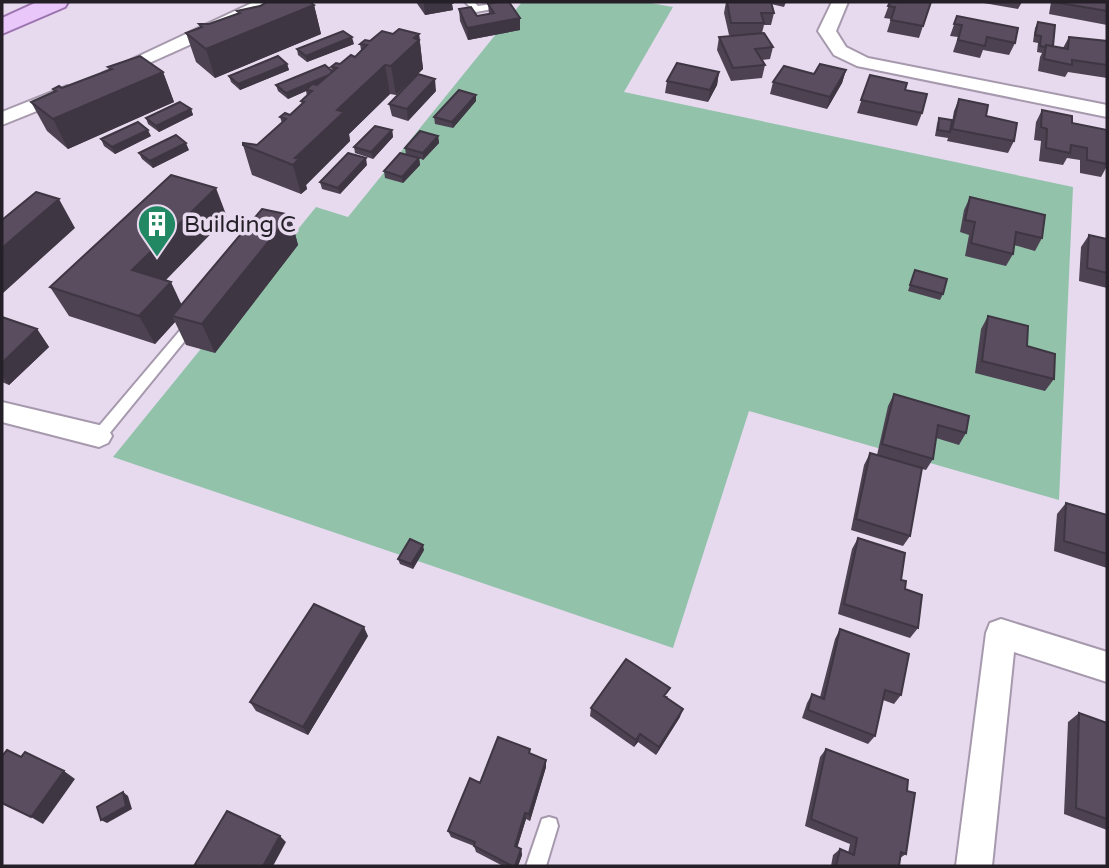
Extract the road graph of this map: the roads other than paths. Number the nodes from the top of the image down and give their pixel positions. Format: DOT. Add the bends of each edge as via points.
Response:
graph roads {
  1 [pos="56,2"];
  2 [pos="277,2"];
  3 [pos="469,2"];
  4 [pos="501,2"];
  5 [pos="840,2"];
  6 [pos="2,27"];
  7 [pos="840,51"];
  8 [pos="1107,111"];
  9 [pos="2,119"];
  10 [pos="202,313"];
  11 [pos="2,412"];
  12 [pos="99,436"];
  13 [pos="1107,667"];
  14 [pos="549,825"];
  15 [pos="536,866"];
  16 [pos="974,866"];
  1 -- 6 [label="main road"];
  2 -- 9 [label="street" via="262,4"];
  3 -- 4 [label="lane" via="476,9"];
  5 -- 7 [label="street" via="827,31"];
  7 -- 8 [label="street" via="863,62"];
  10 -- 12 [label="lane"];
  11 -- 12 [label="street"];
  13 -- 16 [label="street" via="1001,633"];
  14 -- 15 [label="lane"];
}
